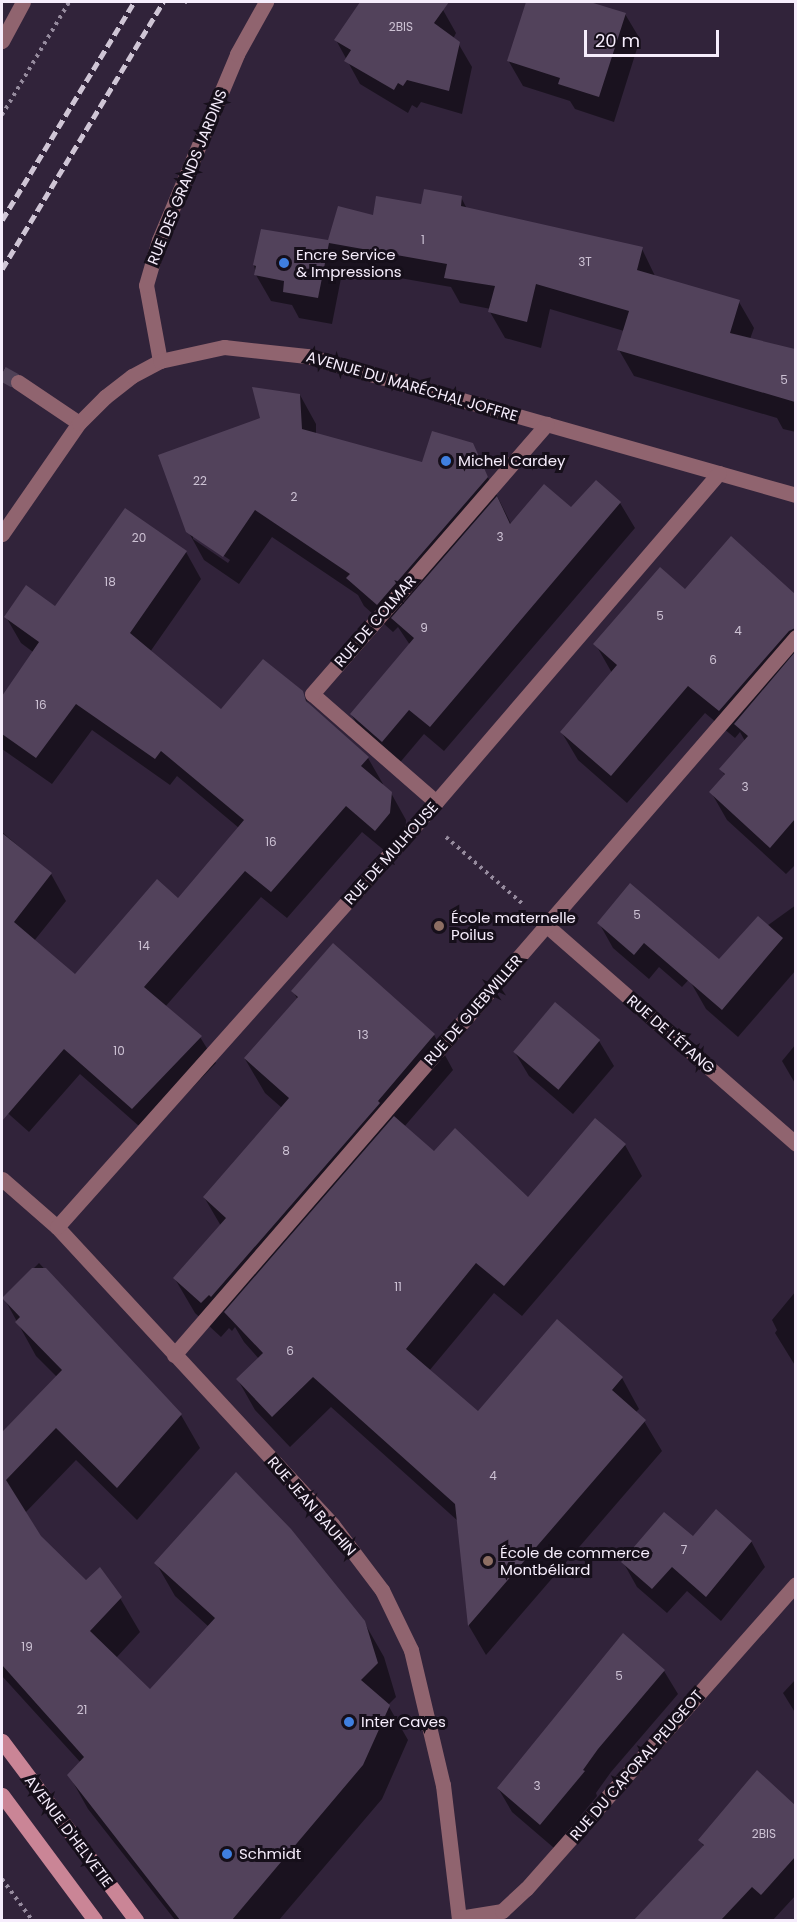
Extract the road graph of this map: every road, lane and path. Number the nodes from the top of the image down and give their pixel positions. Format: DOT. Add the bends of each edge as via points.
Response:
graph roads {
  1 [pos="23,2"];
  2 [pos="69,2"];
  3 [pos="266,2"];
  4 [pos="2,41"];
  5 [pos="2,115"];
  6 [pos="160,361"];
  7 [pos="18,382"];
  8 [pos="79,423"];
  9 [pos="547,424"];
  10 [pos="719,473"];
  11 [pos="795,495"];
  12 [pos="2,534"];
  13 [pos="795,637"];
  14 [pos="436,802"];
  15 [pos="423,817"];
  16 [pos="546,925"];
  17 [pos="795,1144"];
  18 [pos="2,1179"];
  19 [pos="57,1227"];
  20 [pos="174,1355"];
  21 [pos="795,1584"];
  22 [pos="2,1741"];
  23 [pos="2,1795"];
  24 [pos="2,1878"];
  25 [pos="459,1919"];
  26 [pos="32,1920"];
  27 [pos="95,1920"];
  28 [pos="136,1920"];
  1 -- 4 [label="street"];
  2 -- 5 [label="path"];
  3 -- 6 [label="street, RUE DES GRANDS JARDINS" via="237,54 159,240 146,285"];
  6 -- 8 [label="street, AVENUE DU MARÉCHAL JOFFRE" via="114,390"];
  6 -- 9 [label="street, AVENUE DU MARÉCHAL JOFFRE" via="224,346 307,356"];
  7 -- 8 [label="street"];
  8 -- 12 [label="street"];
  9 -- 10 [label="street, AVENUE DU MARÉCHAL JOFFRE"];
  9 -- 14 [label="street, RUE DE COLMAR" via="312,694"];
  10 -- 11 [label="street, AVENUE DU MARÉCHAL JOFFRE"];
  10 -- 14 [label="street, RUE DE MULHOUSE"];
  13 -- 16 [label="street, RUE DE GUEBWILLER"];
  14 -- 15 [label="street, RUE DE MULHOUSE"];
  15 -- 16 [label="path"];
  15 -- 19 [label="street, RUE DE MULHOUSE"];
  16 -- 17 [label="street, RUE DE L'ÉTANG"];
  16 -- 20 [label="street, RUE DE GUEBWILLER"];
  18 -- 19 [label="street, RUE JEAN BAUHIN"];
  19 -- 20 [label="street, RUE JEAN BAUHIN"];
  20 -- 25 [label="street, RUE JEAN BAUHIN" via="332,1524 382,1590 411,1650 442,1785"];
  21 -- 25 [label="street, RUE DU CAPORAL PEUGEOT" via="526,1889 502,1911"];
  22 -- 28 [label="main road, AVENUE D'HELVETIE"];
  23 -- 27 [label="main road"];
  24 -- 26 [label="path"];
}
